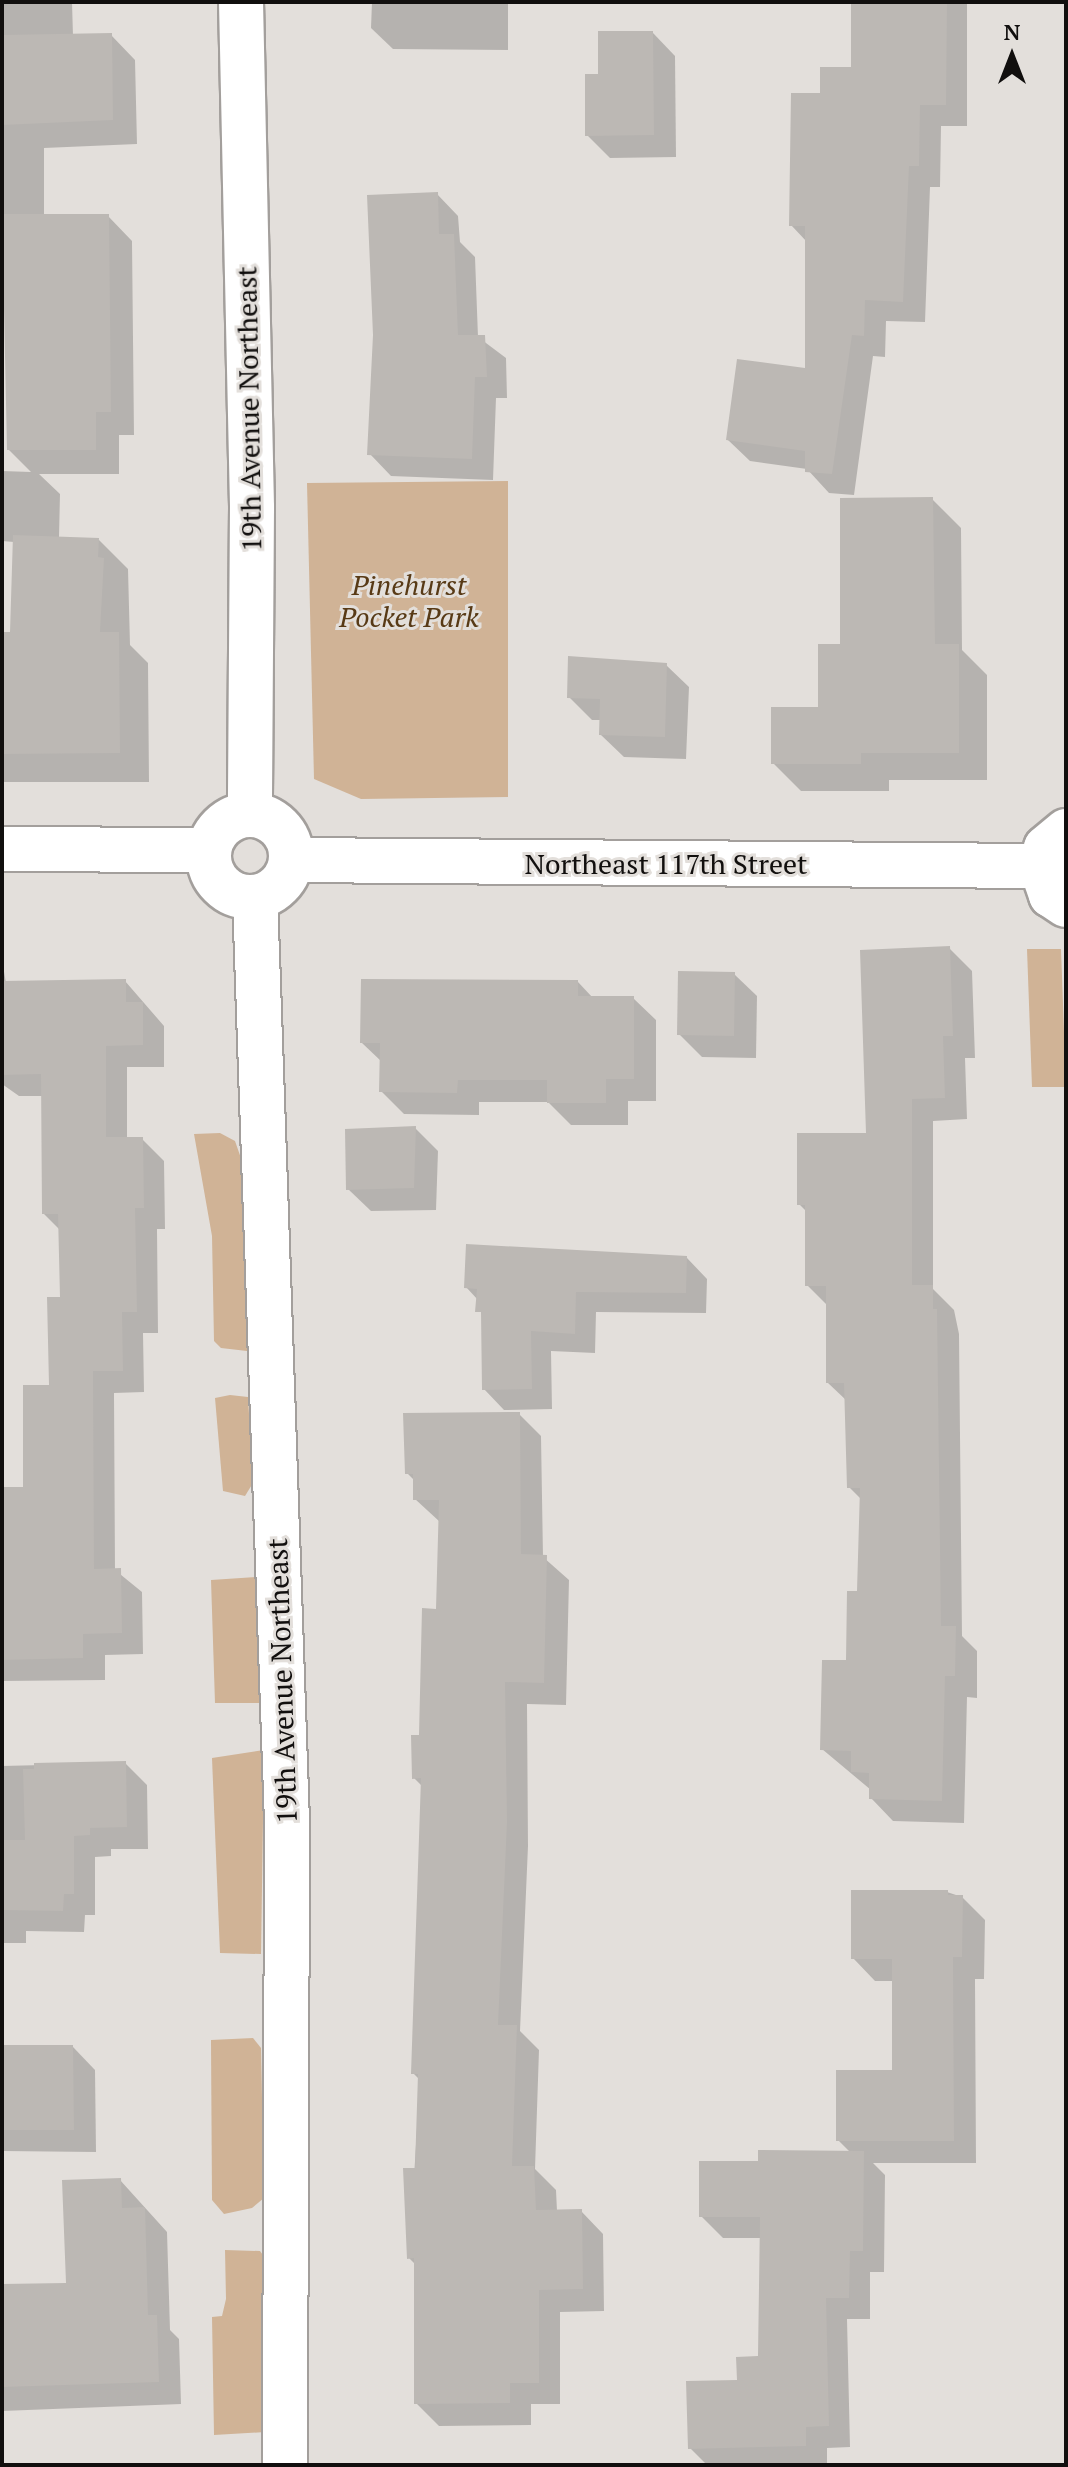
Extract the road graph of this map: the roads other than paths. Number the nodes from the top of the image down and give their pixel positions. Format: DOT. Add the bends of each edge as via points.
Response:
graph roads {
  1 [pos="241,2"];
  2 [pos="250,815"];
  3 [pos="1066,831"];
  4 [pos="2,849"];
  5 [pos="209,850"];
  6 [pos="291,860"];
  7 [pos="1041,866"];
  8 [pos="255,897"];
  9 [pos="1066,905"];
  10 [pos="285,2465"];
  1 -- 2 [label="street, 19th Avenue Northeast" via="252,508"];
  2 -- 5 [label="street" via="220,827"];
  2 -- 6 [label="street" via="282,829"];
  3 -- 7 [label="street" via="1046,848"];
  4 -- 5 [label="street"];
  5 -- 8 [label="street" via="209,864 221,886 245,898"];
  6 -- 7 [label="street, Northeast 117th Street"];
  6 -- 8 [label="street" via="283,882"];
  7 -- 9 [label="street" via="1051,895"];
  8 -- 10 [label="street, 19th Avenue Northeast" via="287,1824"];
}
